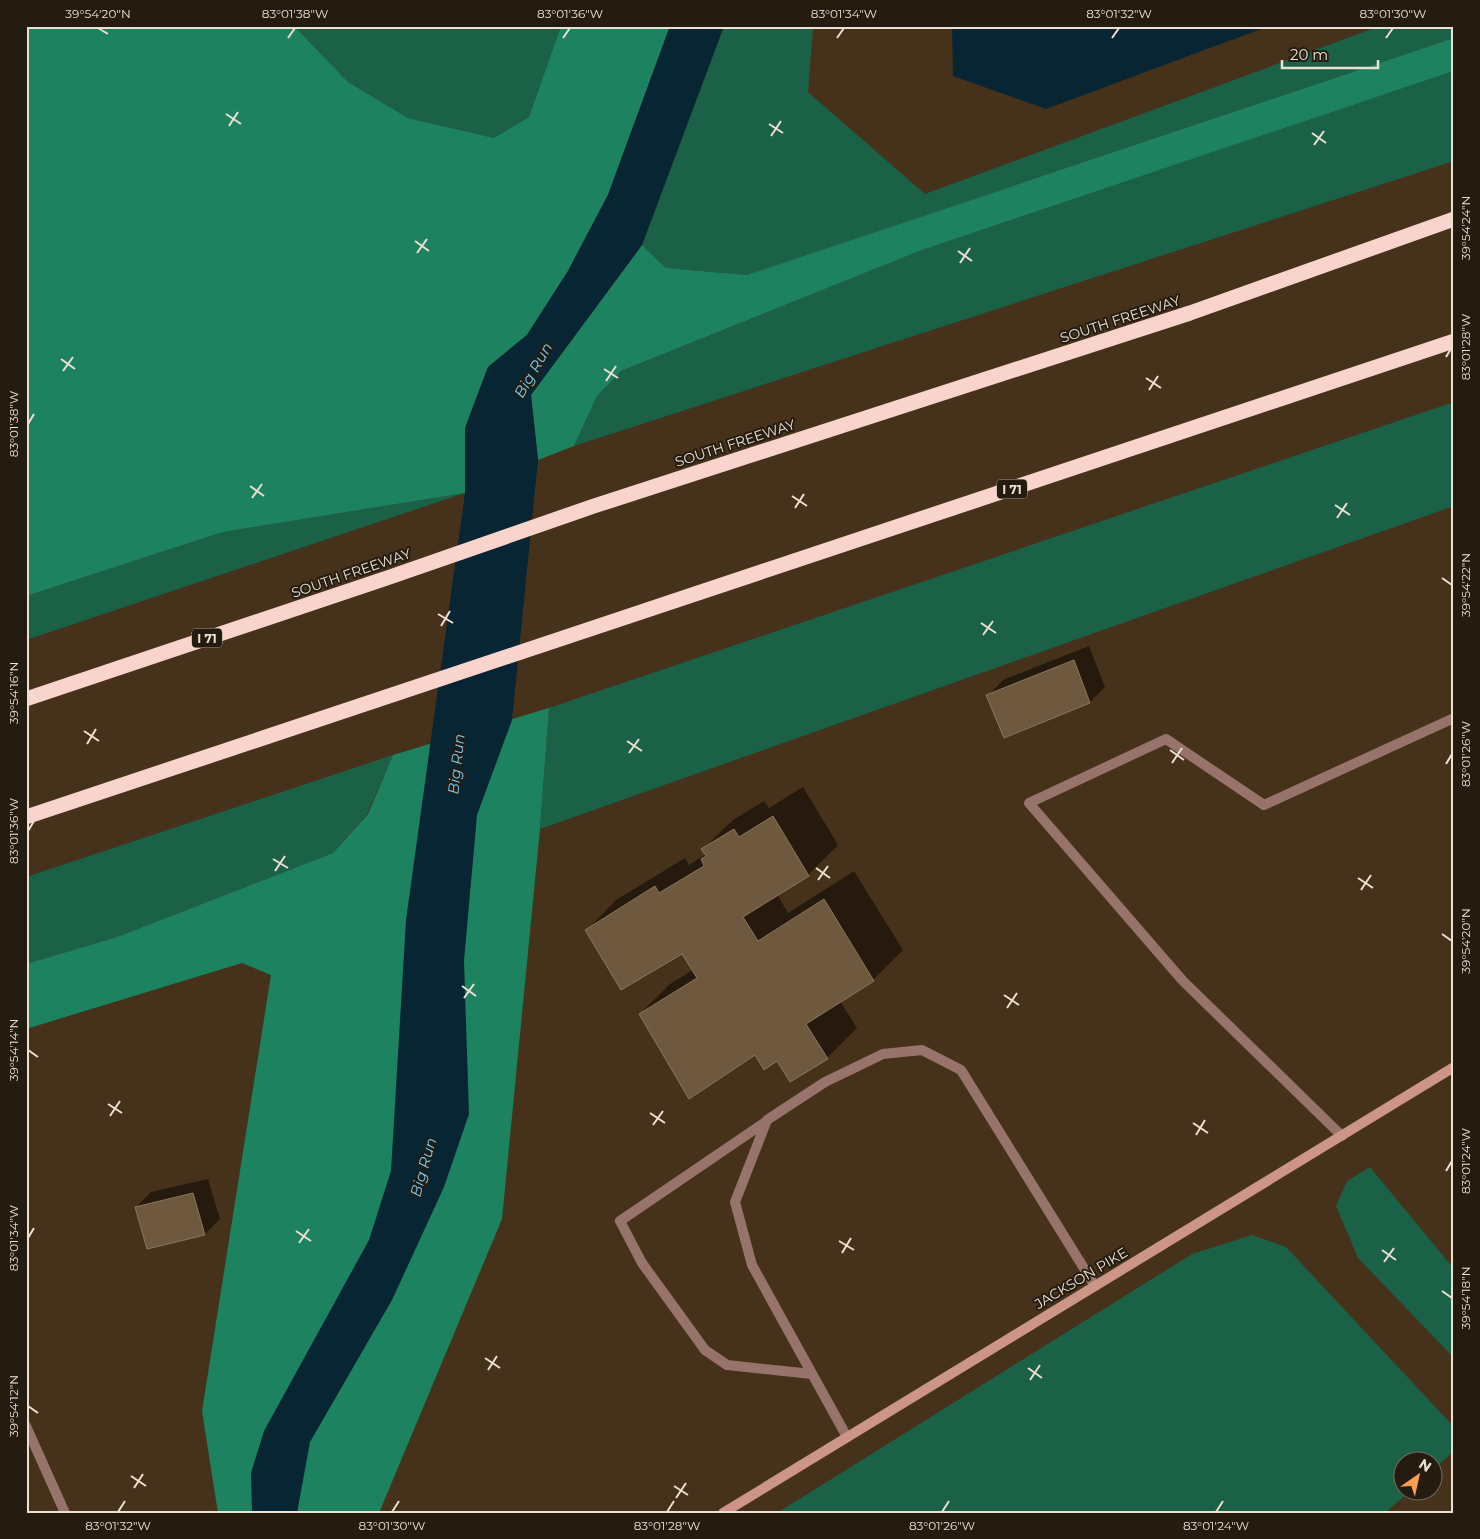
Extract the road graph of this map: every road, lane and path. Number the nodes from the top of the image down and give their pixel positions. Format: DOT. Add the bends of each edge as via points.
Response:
graph roads {
  1 [pos="1454,219"];
  2 [pos="1454,342"];
  3 [pos="26,699"];
  4 [pos="1454,718"];
  5 [pos="26,817"];
  6 [pos="1454,1067"];
  7 [pos="767,1120"];
  8 [pos="1342,1136"];
  9 [pos="1095,1286"];
  10 [pos="812,1374"];
  11 [pos="26,1426"];
  12 [pos="847,1437"];
  13 [pos="65,1513"];
  14 [pos="723,1513"];
  1 -- 3 [label="highway, SOUTH FREEWAY / I 71" via="1180,316 594,506"];
  2 -- 5 [label="highway, I 71"];
  4 -- 8 [label="lane" via="1264,805 1166,739 1029,803 1183,980"];
  6 -- 8 [label="main road, JACKSON PIKE"];
  7 -- 9 [label="lane" via="825,1082 883,1054 922,1050 961,1070"];
  7 -- 10 [label="lane" via="735,1202 752,1266"];
  7 -- 10 [label="lane" via="620,1221 642,1263 705,1350 728,1365"];
  8 -- 9 [label="main road, JACKSON PIKE"];
  9 -- 12 [label="main road, JACKSON PIKE"];
  10 -- 12 [label="lane"];
  11 -- 13 [label="lane"];
  12 -- 14 [label="main road, JACKSON PIKE"];
}
